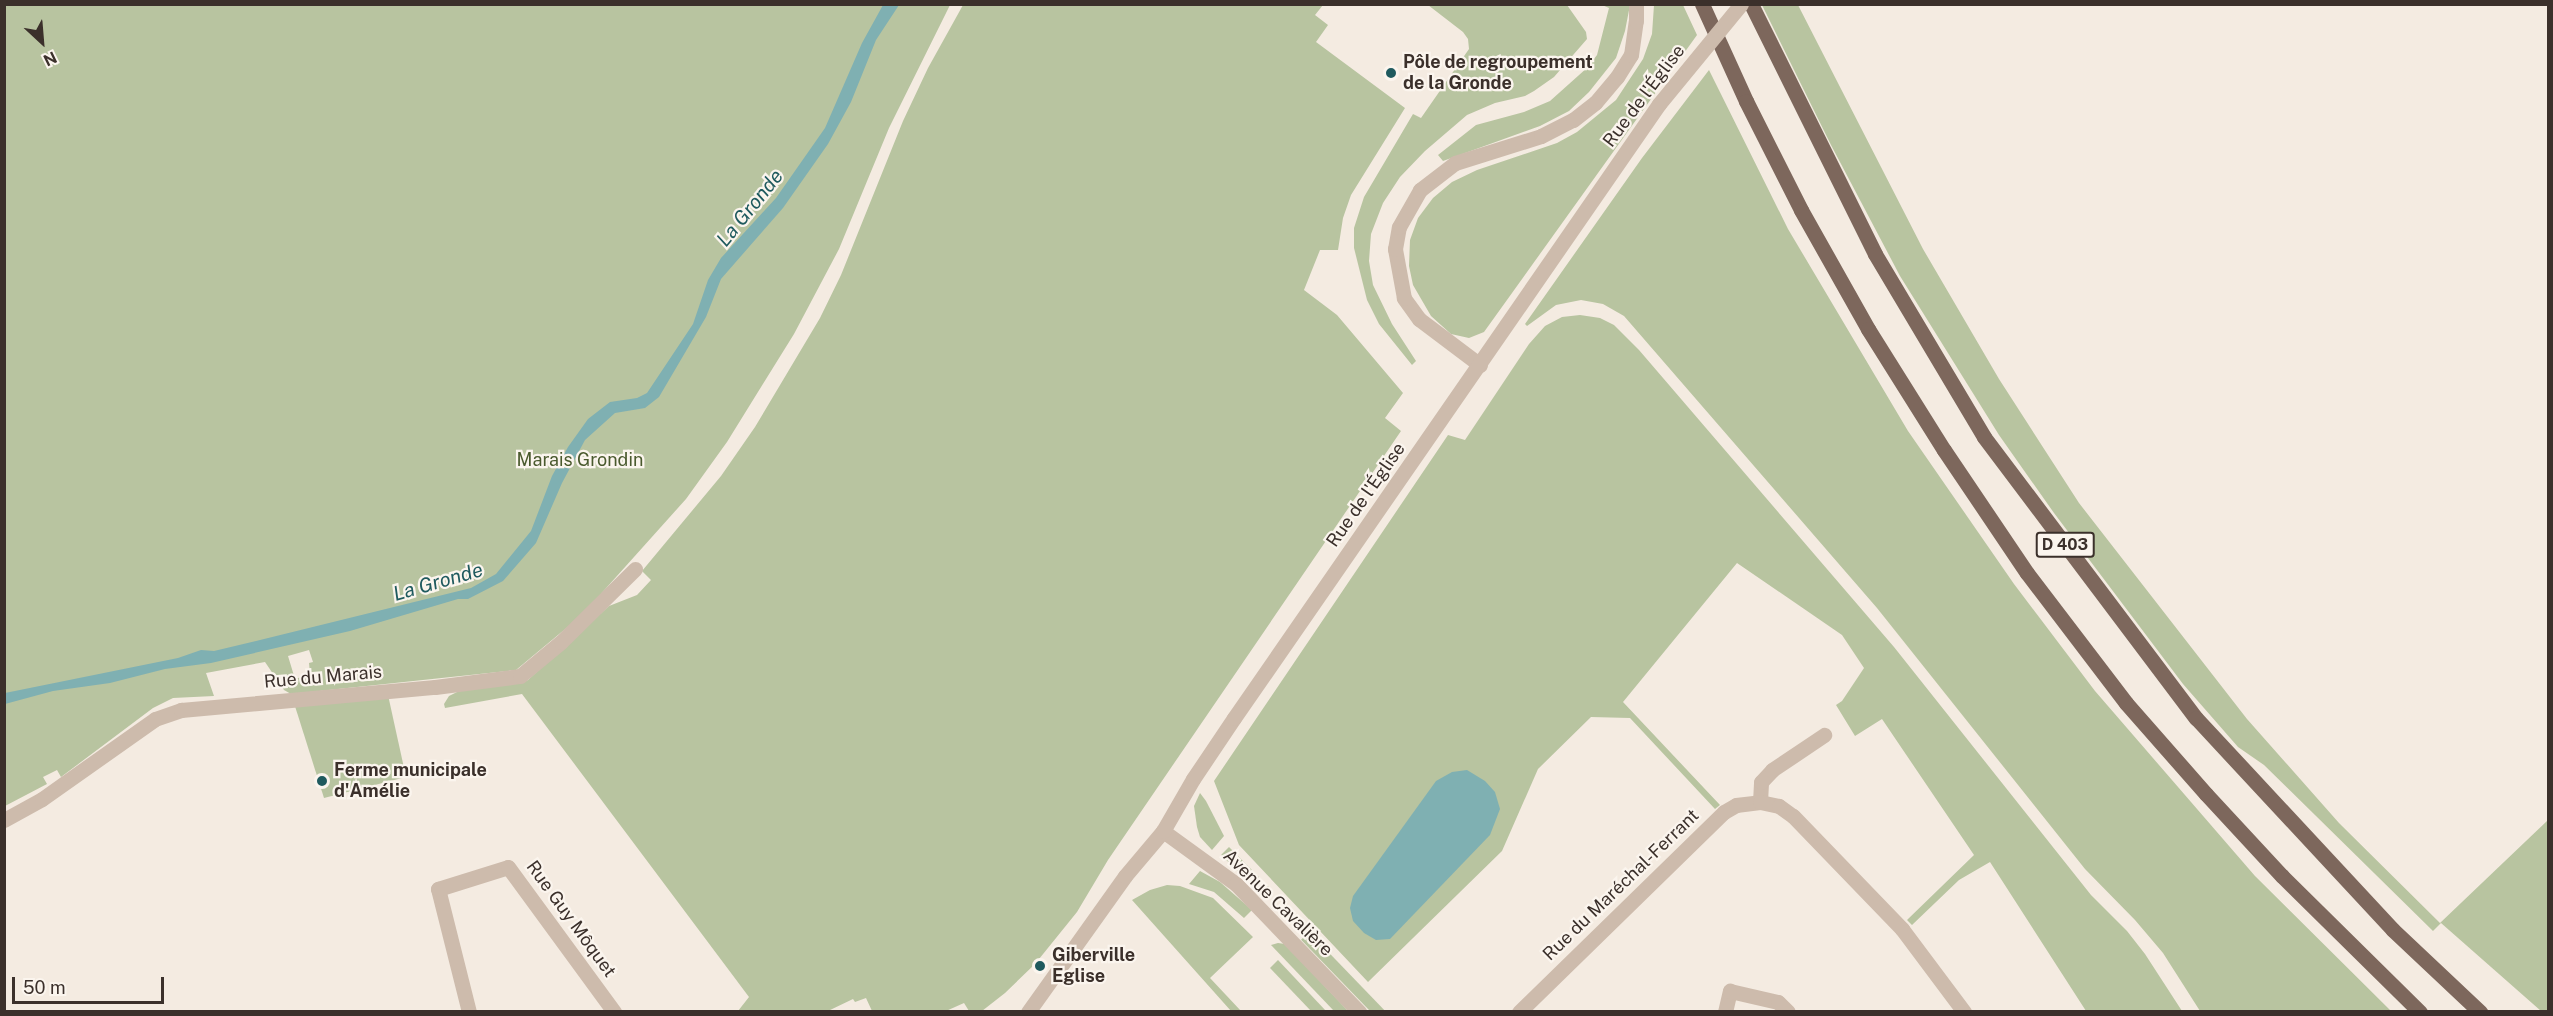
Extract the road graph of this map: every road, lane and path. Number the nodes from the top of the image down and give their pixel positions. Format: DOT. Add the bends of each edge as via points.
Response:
graph roads {
  1 [pos="1636,4"];
  2 [pos="1702,4"];
  3 [pos="1741,4"];
  4 [pos="1751,4"];
  5 [pos="1480,365"];
  6 [pos="635,569"];
  7 [pos="1824,735"];
  8 [pos="1760,802"];
  9 [pos="4,820"];
  10 [pos="1163,831"];
  11 [pos="469,1011"];
  12 [pos="614,1011"];
  13 [pos="1028,1011"];
  14 [pos="1359,1011"];
  15 [pos="1519,1011"];
  16 [pos="1725,1011"];
  17 [pos="1788,1011"];
  18 [pos="1964,1011"];
  19 [pos="2420,1011"];
  20 [pos="2480,1011"];
  1 -- 5 [label="street" via="1631,55 1594,103 1573,120 1541,136 1455,163 1420,190 1399,227 1395,249 1404,298 1419,319"];
  2 -- 19 [label="main road, D 403" via="1761,130 1868,328 2027,573 2126,703 2206,794 2282,876"];
  3 -- 5 [label="street, Rue de l'Église, bridge" via="1659,104"];
  4 -- 20 [label="main road, D 403" via="1875,254 1984,437 2196,718 2393,930"];
  5 -- 10 [label="street, Rue de l'Église" via="1192,779"];
  6 -- 9 [label="street, Rue du Marais" via="561,642 520,676 181,710 155,719 42,799"];
  7 -- 8 [label="street" via="1772,770 1761,782"];
  8 -- 15 [label="street, Rue du Maréchal-Ferrant" via="1736,805 1724,812"];
  8 -- 18 [label="street" via="1779,806 1793,816 1902,929"];
  10 -- 13 [label="street, Rue de l'Église" via="1125,876"];
  10 -- 14 [label="street, Avenue Cavalière" via="1236,884"];
  11 -- 12 [label="street, Rue Guy Môquet" via="438,889 508,867"];
  16 -- 17 [label="street" via="1730,991 1778,1002"];
}
